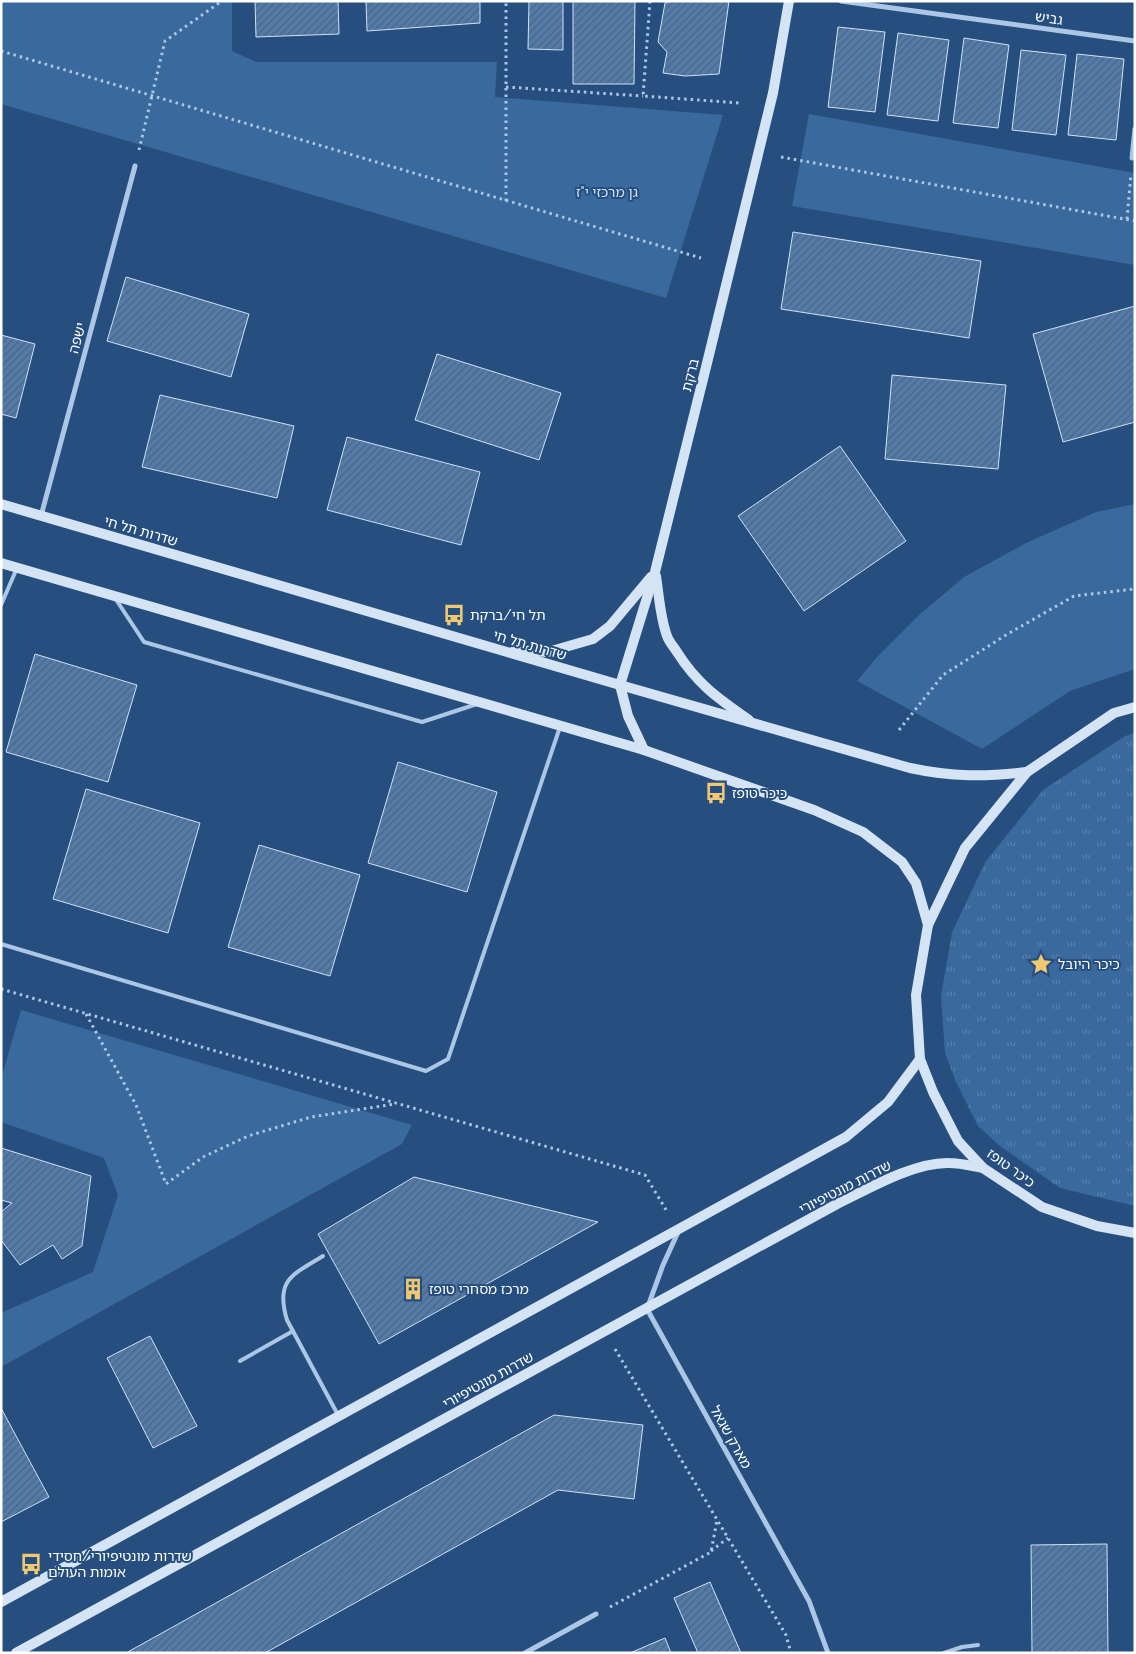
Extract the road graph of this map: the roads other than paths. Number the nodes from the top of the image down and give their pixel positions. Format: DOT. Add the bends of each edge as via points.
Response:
graph roads {
  1 [pos="790,1"];
  2 [pos="840,1"];
  3 [pos="1135,41"];
  4 [pos="1135,129"];
  5 [pos="1132,158"];
  6 [pos="135,166"];
  7 [pos="1,504"];
  8 [pos="41,516"];
  9 [pos="1,563"];
  10 [pos="17,568"];
  11 [pos="655,572"];
  12 [pos="114,596"];
  13 [pos="1,605"];
  14 [pos="495,649"];
  15 [pos="620,686"];
  16 [pos="479,703"];
  17 [pos="1135,707"];
  18 [pos="756,725"];
  19 [pos="560,727"];
  20 [pos="644,750"];
  21 [pos="1027,772"];
  22 [pos="928,926"];
  23 [pos="1,944"];
  24 [pos="920,1059"];
  25 [pos="983,1168"];
  26 [pos="679,1230"];
  27 [pos="1135,1233"];
  28 [pos="322,1256"];
  29 [pos="648,1309"];
  30 [pos="293,1331"];
  31 [pos="240,1361"];
  32 [pos="340,1417"];
  33 [pos="1,1602"];
  34 [pos="596,1614"];
  35 [pos="978,1645"];
  36 [pos="16,1653"];
  37 [pos="525,1653"];
  38 [pos="828,1653"];
  39 [pos="944,1653"];
  1 -- 11 [label="street, ברקת" via="773,93"];
  2 -- 3 [label="street, גביש"];
  4 -- 5 [label="street"];
  6 -- 8 [label="street, ישפה"];
  7 -- 8 [label="street, שדרות תל חי"];
  8 -- 14 [label="street, שדרות תל חי"];
  9 -- 10 [label="street"];
  10 -- 12 [label="street"];
  10 -- 13 [label="lane"];
  11 -- 14 [label="street" via="610,626 594,639 548,652"];
  11 -- 15 [label="street, ברקת"];
  11 -- 18 [label="street" via="667,637 680,657 693,676 712,694"];
  12 -- 16 [label="street"];
  12 -- 16 [label="lane" via="144,642 422,722"];
  14 -- 15 [label="street, שדרות תל חי"];
  15 -- 18 [label="street, שדרות תל חי"];
  15 -- 20 [label="street" via="628,716"];
  16 -- 19 [label="street"];
  17 -- 21 [label="street, כיכר טופז" via="1114,713"];
  18 -- 21 [label="street, שדרות תל חי" via="938,774 994,776"];
  19 -- 20 [label="street"];
  19 -- 23 [label="lane" via="448,1059 426,1071"];
  20 -- 22 [label="street" via="814,810 863,832 907,869 916,884"];
  21 -- 22 [label="street, כיכר טופז" via="965,848"];
  22 -- 24 [label="street, כיכר טופז" via="916,995"];
  24 -- 25 [label="street, כיכר טופז" via="958,1141"];
  24 -- 26 [label="street" via="888,1102 846,1137"];
  25 -- 27 [label="street, כיכר טופז" via="1042,1207 1097,1226"];
  25 -- 29 [label="street, שדרות מונטיפיורי" via="948,1162 916,1167 837,1204"];
  26 -- 29 [label="street"];
  26 -- 32 [label="street"];
  28 -- 30 [label="lane" via="286,1282 283,1306"];
  29 -- 36 [label="street, שדרות מונטיפיורי"];
  29 -- 38 [label="street, מארק שגאל" via="809,1601"];
  30 -- 31 [label="lane"];
  30 -- 32 [label="lane"];
  32 -- 33 [label="street"];
  34 -- 37 [label="street"];
  35 -- 39 [label="lane"];
}
